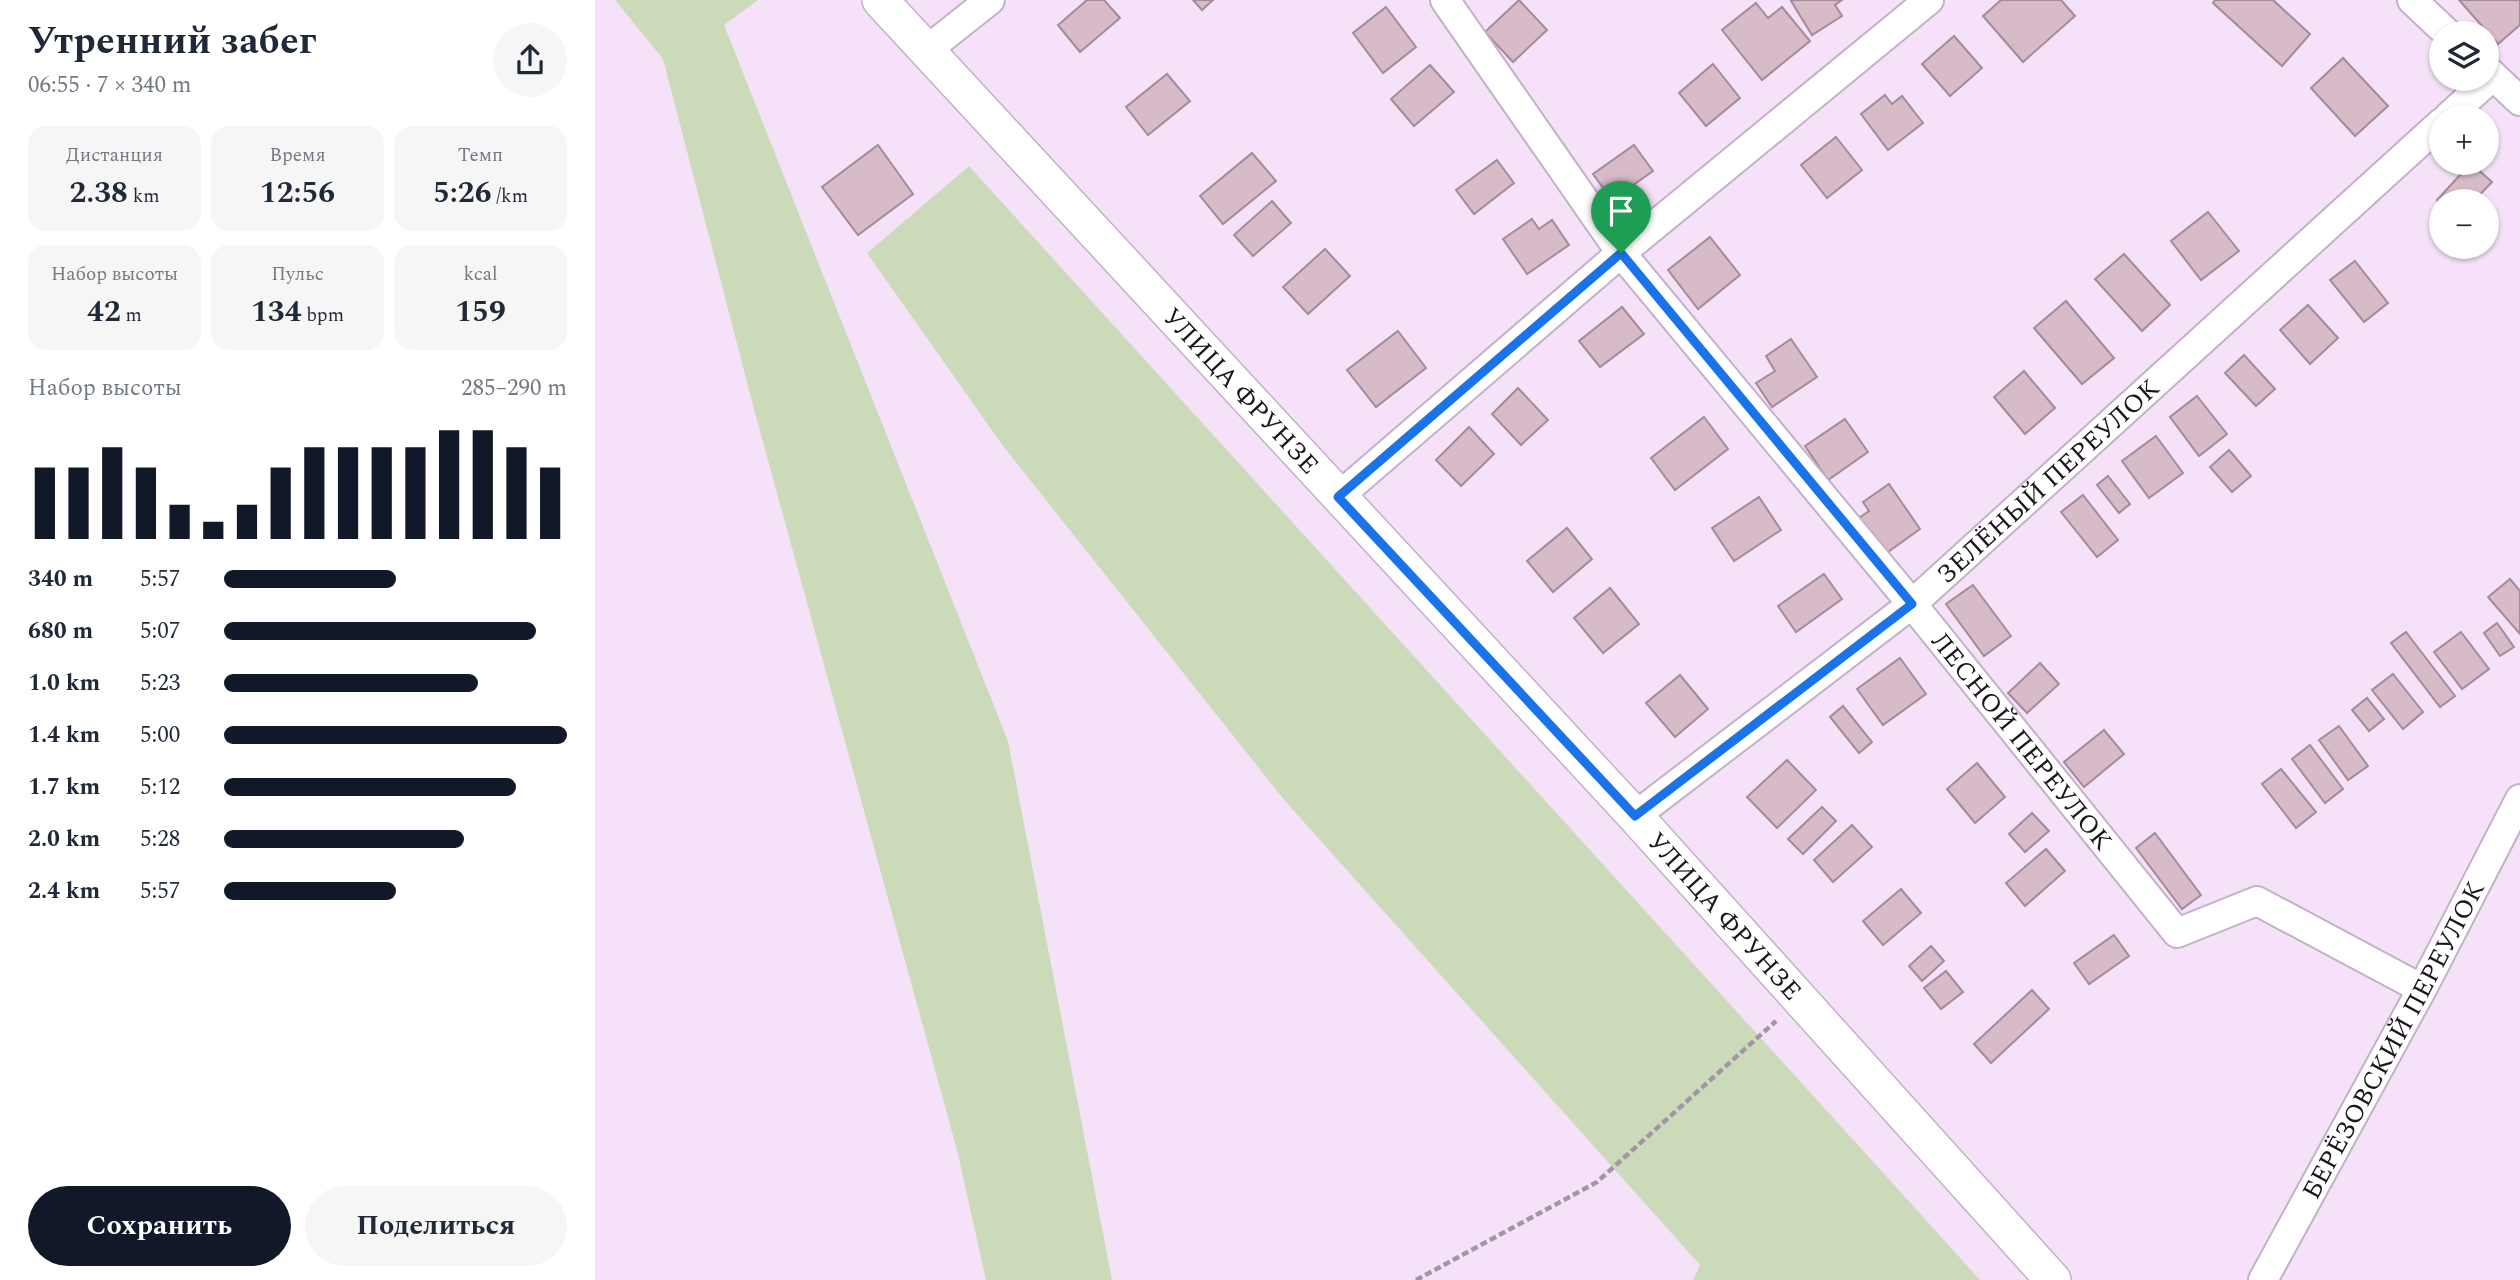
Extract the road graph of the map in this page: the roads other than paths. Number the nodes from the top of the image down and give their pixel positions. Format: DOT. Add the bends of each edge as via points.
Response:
graph roads {
  1 [pos="880,0"];
  2 [pos="990,0"];
  3 [pos="1445,0"];
  4 [pos="1929,0"];
  5 [pos="2412,0"];
  6 [pos="2434,21"];
  7 [pos="927,50"];
  8 [pos="2499,81"];
  9 [pos="2473,91"];
  10 [pos="2520,101"];
  11 [pos="2459,105"];
  12 [pos="2429,134"];
  13 [pos="1621,253"];
  14 [pos="1338,497"];
  15 [pos="1912,604"];
  16 [pos="2520,799"];
  17 [pos="1635,816"];
  18 [pos="2423,989"];
  19 [pos="2053,1280"];
  20 [pos="2263,1280"];
  1 -- 7 [label="street, УЛИЦА ФРУНЗЕ"];
  2 -- 7 [label="street"];
  3 -- 13 [label="street, ЛЕСНОЙ ПЕРЕУЛОК"];
  4 -- 13 [label="street"];
  5 -- 6 [label="street"];
  7 -- 14 [label="street, УЛИЦА ФРУНЗЕ"];
  8 -- 10 [label="street"];
  9 -- 11 [label="street"];
  12 -- 15 [label="street, ЗЕЛЁНЫЙ ПЕРЕУЛОК"];
  13 -- 14 [label="street"];
  13 -- 15 [label="street, ЛЕСНОЙ ПЕРЕУЛОК"];
  14 -- 17 [label="street, УЛИЦА ФРУНЗЕ"];
  15 -- 17 [label="street, ЗЕЛЁНЫЙ ПЕРЕУЛОК"];
  15 -- 18 [label="street, ЛЕСНОЙ ПЕРЕУЛОК" via="2178,933 2257,901"];
  16 -- 18 [label="street, БЕРЁЗОВСКИЙ ПЕРЕУЛОК"];
  17 -- 19 [label="street, УЛИЦА ФРУНЗЕ"];
  18 -- 20 [label="street, БЕРЁЗОВСКИЙ ПЕРЕУЛОК"];
}
